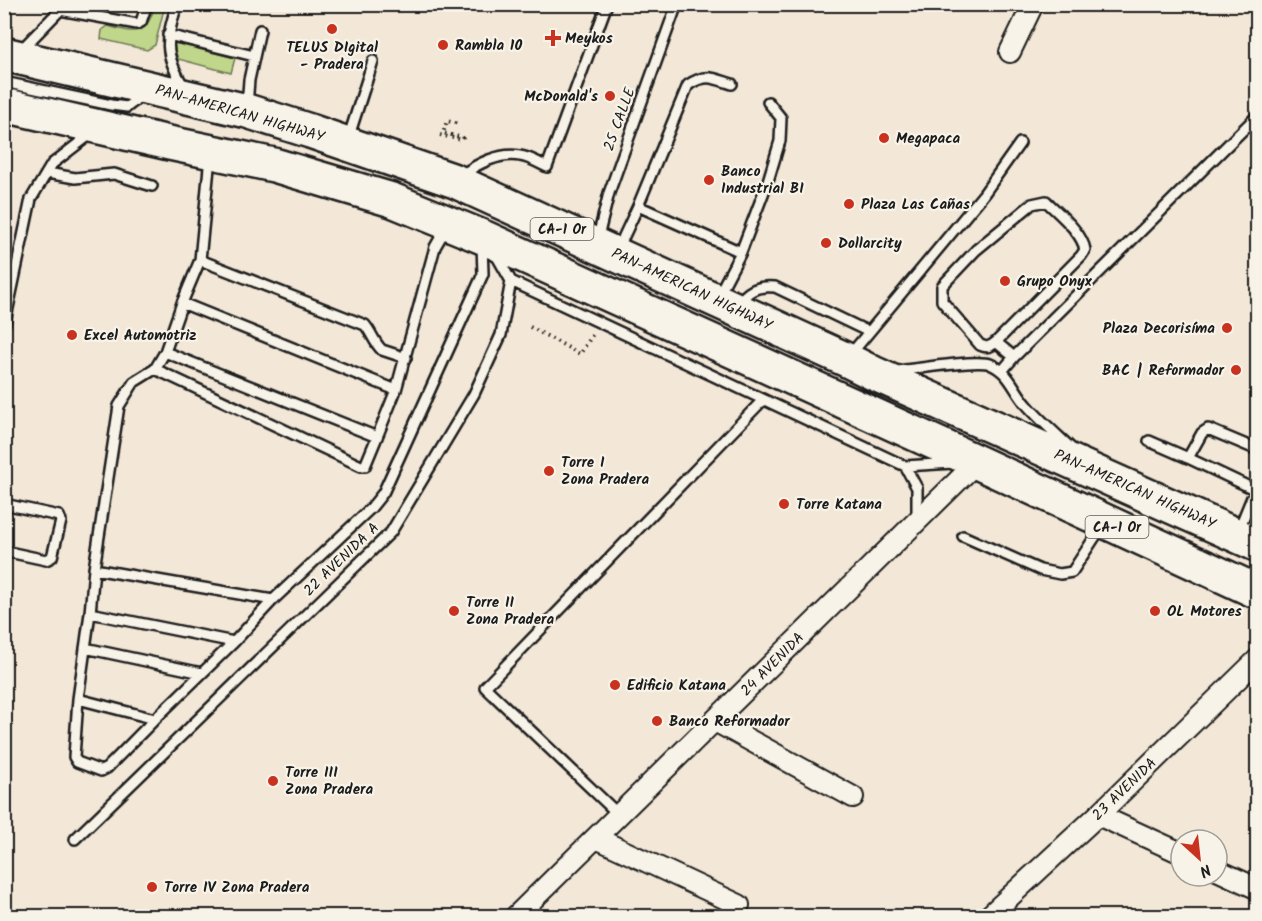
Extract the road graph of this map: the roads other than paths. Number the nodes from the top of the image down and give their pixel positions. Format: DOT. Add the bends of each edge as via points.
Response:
graph roads {
  1 [pos="147,4"];
  2 [pos="177,4"];
  3 [pos="607,4"];
  4 [pos="677,4"];
  5 [pos="1033,4"];
  6 [pos="61,7"];
  7 [pos="260,30"];
  8 [pos="168,35"];
  9 [pos="1010,52"];
  10 [pos="254,56"];
  11 [pos="373,61"];
  12 [pos="8,64"];
  13 [pos="732,84"];
  14 [pos="189,97"];
  15 [pos="137,99"];
  16 [pos="768,102"];
  17 [pos="4,105"];
  18 [pos="247,111"];
  19 [pos="1257,115"];
  20 [pos="99,127"];
  21 [pos="346,143"];
  22 [pos="1020,143"];
  23 [pos="211,152"];
  24 [pos="47,172"];
  25 [pos="455,181"];
  26 [pos="152,186"];
  27 [pos="638,206"];
  28 [pos="448,223"];
  29 [pos="484,237"];
  30 [pos="606,249"];
  31 [pos="741,252"];
  32 [pos="200,260"];
  33 [pos="511,281"];
  34 [pos="182,303"];
  35 [pos="725,304"];
  36 [pos="4,327"];
  37 [pos="869,332"];
  38 [pos="996,342"];
  39 [pos="165,352"];
  40 [pos="1014,357"];
  41 [pos="406,358"];
  42 [pos="860,367"];
  43 [pos="155,369"];
  44 [pos="1002,371"];
  45 [pos="396,390"];
  46 [pos="763,400"];
  47 [pos="377,437"];
  48 [pos="1149,441"];
  49 [pos="1257,450"];
  50 [pos="1188,458"];
  51 [pos="977,462"];
  52 [pos="905,466"];
  53 [pos="1096,472"];
  54 [pos="1256,490"];
  55 [pos="4,504"];
  56 [pos="917,521"];
  57 [pos="1105,521"];
  58 [pos="963,536"];
  59 [pos="1252,540"];
  60 [pos="4,551"];
  61 [pos="94,569"];
  62 [pos="1257,592"];
  63 [pos="273,600"];
  64 [pos="90,613"];
  65 [pos="234,642"];
  66 [pos="86,648"];
  67 [pos="1257,660"];
  68 [pos="202,673"];
  69 [pos="78,699"];
  70 [pos="155,719"];
  71 [pos="715,721"];
  72 [pos="853,797"];
  73 [pos="619,815"];
  74 [pos="1098,815"];
  75 [pos="596,838"];
  76 [pos="75,839"];
  77 [pos="1169,848"];
  78 [pos="1229,875"];
  79 [pos="1257,888"];
  80 [pos="739,905"];
  81 [pos="516,916"];
  82 [pos="989,916"];
  1 -- 6 [label="lane" via="137,24"];
  2 -- 8 [label="lane"];
  3 -- 25 [label="lane" via="547,167 520,156 503,156 469,169"];
  4 -- 30 [label="lane, 25 CALLE" via="609,193"];
  5 -- 9 [label="street"];
  6 -- 12 [label="lane"];
  7 -- 10 [label="lane"];
  8 -- 10 [label="lane"];
  8 -- 14 [label="lane" via="170,59"];
  10 -- 18 [label="lane"];
  11 -- 21 [label="lane"];
  12 -- 14 [label="highway, PAN-AMERICAN HIGHWAY / CA-1 Or"];
  12 -- 15 [label="lane" via="119,106 127,107"];
  13 -- 27 [label="lane" via="710,76 688,85"];
  14 -- 18 [label="highway, PAN-AMERICAN HIGHWAY / CA-1 Or"];
  16 -- 31 [label="lane" via="780,118 780,141"];
  17 -- 20 [label="highway, CA-1 Or"];
  18 -- 21 [label="highway, PAN-AMERICAN HIGHWAY / CA-1 Or"];
  19 -- 40 [label="lane"];
  20 -- 23 [label="highway, CA-1 Or"];
  20 -- 24 [label="lane"];
  21 -- 25 [label="highway, PAN-AMERICAN HIGHWAY / CA-1 Or"];
  22 -- 37 [label="lane" via="983,195"];
  23 -- 28 [label="highway, CA-1 Or" via="274,165 369,193"];
  23 -- 32 [label="lane"];
  24 -- 26 [label="lane" via="75,178 114,174"];
  24 -- 36 [label="lane" via="31,199"];
  25 -- 30 [label="highway, PAN-AMERICAN HIGHWAY / CA-1 Or"];
  27 -- 30 [label="lane"];
  27 -- 31 [label="lane"];
  28 -- 29 [label="highway, CA-1 Or"];
  28 -- 41 [label="lane" via="435,247"];
  29 -- 33 [label="lane"];
  29 -- 51 [label="highway, CA-1 Or"];
  29 -- 63 [label="lane" via="483,274 383,493"];
  30 -- 35 [label="highway, PAN-AMERICAN HIGHWAY / CA-1 Or"];
  31 -- 35 [label="lane"];
  32 -- 34 [label="lane"];
  32 -- 41 [label="lane" via="365,325 381,350"];
  33 -- 46 [label="lane"];
  33 -- 76 [label="lane, 22 AVENIDA A" via="501,335 474,394 391,532"];
  34 -- 39 [label="lane"];
  34 -- 45 [label="lane"];
  35 -- 37 [label="lane" via="764,285 775,287"];
  35 -- 42 [label="highway, PAN-AMERICAN HIGHWAY / CA-1 Or"];
  37 -- 42 [label="lane"];
  38 -- 38 [label="lane" via="1085,250 1084,241 1046,201 1032,204 976,250 942,286 942,301 980,345 990,347"];
  38 -- 40 [label="lane"];
  39 -- 43 [label="lane"];
  39 -- 47 [label="lane"];
  40 -- 44 [label="lane"];
  41 -- 45 [label="lane"];
  42 -- 44 [label="lane" via="988,363"];
  42 -- 53 [label="highway, PAN-AMERICAN HIGHWAY / CA-1 Or"];
  43 -- 47 [label="lane" via="361,466 365,466"];
  43 -- 61 [label="lane" via="134,382 119,406"];
  44 -- 53 [label="lane" via="1025,403"];
  45 -- 47 [label="lane"];
  46 -- 52 [label="lane"];
  46 -- 73 [label="lane" via="485,687"];
  48 -- 50 [label="lane"];
  49 -- 50 [label="lane" via="1208,429"];
  50 -- 54 [label="lane"];
  51 -- 52 [label="lane"];
  51 -- 56 [label="street, 24 AVENIDA"];
  51 -- 57 [label="highway, CA-1 Or"];
  52 -- 56 [label="lane" via="917,488"];
  53 -- 59 [label="highway, PAN-AMERICAN HIGHWAY / CA-1 Or"];
  54 -- 59 [label="lane"];
  55 -- 60 [label="lane" via="59,516 61,521 50,559"];
  56 -- 71 [label="street, 24 AVENIDA"];
  57 -- 58 [label="lane" via="1072,572 1060,574 1040,570"];
  57 -- 62 [label="highway, CA-1 Or"];
  61 -- 63 [label="lane"];
  61 -- 64 [label="lane"];
  63 -- 65 [label="lane"];
  64 -- 65 [label="lane"];
  64 -- 66 [label="lane"];
  65 -- 68 [label="lane"];
  66 -- 68 [label="lane"];
  66 -- 69 [label="lane"];
  67 -- 74 [label="street, 23 AVENIDA"];
  68 -- 70 [label="lane"];
  69 -- 70 [label="lane"];
  69 -- 70 [label="lane" via="74,757 77,762 101,771"];
  71 -- 72 [label="street"];
  71 -- 73 [label="street, 24 AVENIDA"];
  73 -- 75 [label="street, 24 AVENIDA"];
  74 -- 77 [label="street"];
  74 -- 82 [label="street, 23 AVENIDA"];
  75 -- 80 [label="street"];
  75 -- 81 [label="street, 24 AVENIDA"];
  78 -- 79 [label="street"];
}
